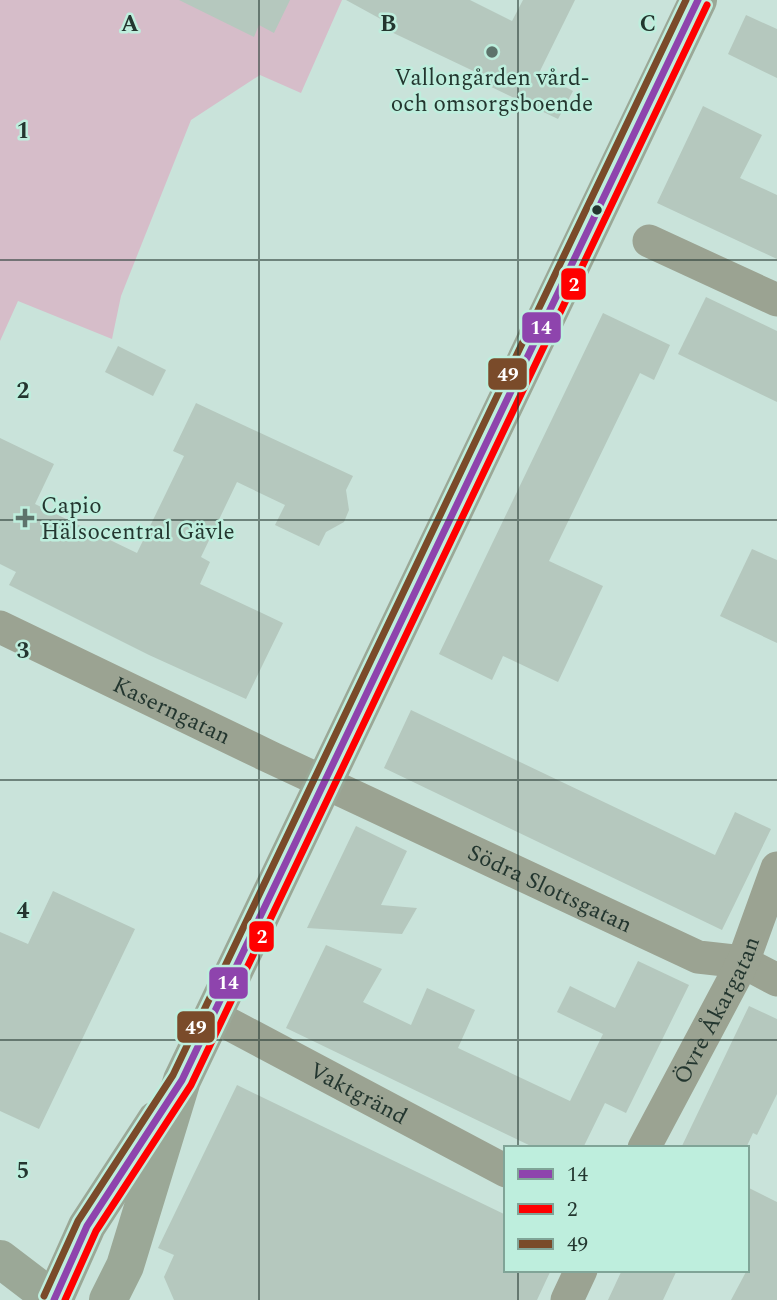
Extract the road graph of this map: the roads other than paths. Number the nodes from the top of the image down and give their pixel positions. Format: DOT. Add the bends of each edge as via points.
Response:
graph roads {
  1 [pos="698,0"];
  2 [pos="649,241"];
  3 [pos="777,300"];
  4 [pos="6,637"];
  5 [pos="326,783"];
  6 [pos="777,868"];
  7 [pos="743,962"];
  8 [pos="777,979"];
  9 [pos="212,1015"];
  10 [pos="182,1080"];
  11 [pos="645,1146"];
  12 [pos="504,1170"];
  13 [pos="0,1259"];
  14 [pos="580,1272"];
  15 [pos="54,1300"];
  16 [pos="108,1300"];
  17 [pos="568,1300"];
  1 -- 5 [label="main road"];
  2 -- 3 [label="street"];
  4 -- 5 [label="street, Kaserngatan"];
  5 -- 7 [label="street, Södra Slottsgatan" via="698,957"];
  5 -- 9 [label="main road"];
  6 -- 7 [label="street, Övre Åkargatan"];
  7 -- 8 [label="street, Södra Slottsgatan"];
  7 -- 11 [label="street, Övre Åkargatan"];
  9 -- 10 [label="main road"];
  9 -- 12 [label="street, Vaktgränd"];
  10 -- 15 [label="main road" via="87,1226"];
  10 -- 16 [label="main road" via="125,1266"];
  13 -- 15 [label="main road"];
  14 -- 17 [label="street"];
}
